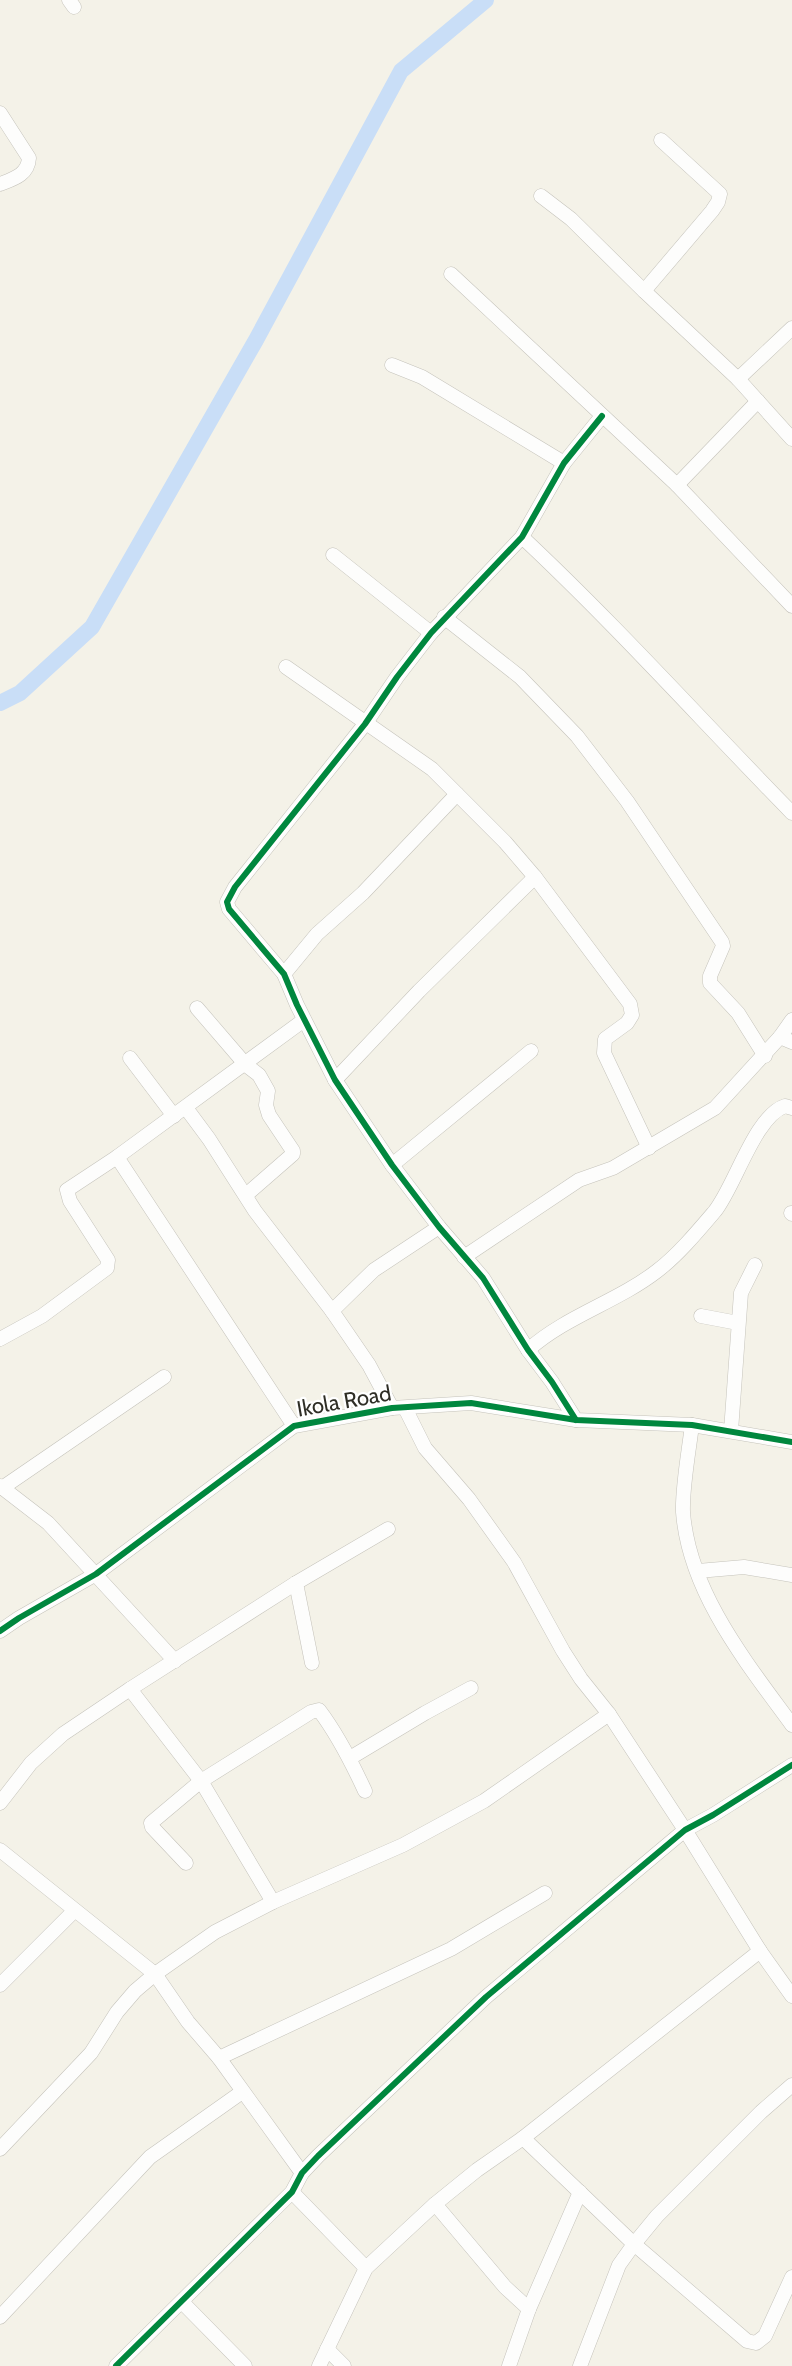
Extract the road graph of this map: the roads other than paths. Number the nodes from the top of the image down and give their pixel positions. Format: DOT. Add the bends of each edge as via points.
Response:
graph roads {
  1 [pos="0,113"];
  2 [pos="661,140"];
  3 [pos="0,184"];
  4 [pos="541,196"];
  5 [pos="451,273"];
  6 [pos="644,291"];
  7 [pos="792,328"];
  8 [pos="392,365"];
  9 [pos="738,379"];
  10 [pos="758,401"];
  11 [pos="602,416"];
  12 [pos="792,439"];
  13 [pos="564,463"];
  14 [pos="677,486"];
  15 [pos="522,537"];
  16 [pos="333,555"];
  17 [pos="792,606"];
  18 [pos="444,617"];
  19 [pos="431,633"];
  20 [pos="286,667"];
  21 [pos="366,724"];
  22 [pos="457,794"];
  23 [pos="792,813"];
  24 [pos="536,877"];
  25 [pos="284,974"];
  26 [pos="197,1008"];
  27 [pos="304,1020"];
  28 [pos="792,1020"];
  29 [pos="786,1039"];
  30 [pos="531,1051"];
  31 [pos="765,1056"];
  32 [pos="130,1058"];
  33 [pos="246,1065"];
  34 [pos="335,1080"];
  35 [pos="186,1107"];
  36 [pos="792,1108"];
  37 [pos="174,1116"];
  38 [pos="649,1148"];
  39 [pos="117,1157"];
  40 [pos="392,1165"];
  41 [pos="246,1195"];
  42 [pos="439,1227"];
  43 [pos="465,1257"];
  44 [pos="755,1265"];
  45 [pos="332,1311"];
  46 [pos="701,1316"];
  47 [pos="738,1323"];
  48 [pos="0,1339"];
  49 [pos="528,1350"];
  50 [pos="164,1377"];
  51 [pos="399,1408"];
  52 [pos="576,1420"];
  53 [pos="692,1425"];
  54 [pos="294,1426"];
  55 [pos="731,1431"];
  56 [pos="792,1442"];
  57 [pos="1,1487"];
  58 [pos="388,1529"];
  59 [pos="698,1571"];
  60 [pos="96,1574"];
  61 [pos="792,1575"];
  62 [pos="296,1583"];
  63 [pos="0,1631"];
  64 [pos="175,1661"];
  65 [pos="312,1663"];
  66 [pos="471,1688"];
  67 [pos="130,1689"];
  68 [pos="609,1714"];
  69 [pos="792,1725"];
  70 [pos="350,1758"];
  71 [pos="792,1765"];
  72 [pos="201,1781"];
  73 [pos="366,1791"];
  74 [pos="0,1803"];
  75 [pos="686,1830"];
  76 [pos="0,1850"];
  77 [pos="186,1863"];
  78 [pos="545,1893"];
  79 [pos="273,1902"];
  80 [pos="74,1911"];
  81 [pos="760,1951"];
  82 [pos="155,1974"];
  83 [pos="0,1985"];
  84 [pos="792,1996"];
  85 [pos="219,2058"];
  86 [pos="792,2085"];
  87 [pos="242,2092"];
  88 [pos="523,2138"];
  89 [pos="0,2149"];
  90 [pos="302,2173"];
  91 [pos="292,2192"];
  92 [pos="580,2192"];
  93 [pos="435,2204"];
  94 [pos="634,2244"];
  95 [pos="366,2268"];
  96 [pos="792,2277"];
  97 [pos="182,2302"];
  98 [pos="529,2309"];
  99 [pos="0,2318"];
  100 [pos="327,2349"];
  101 [pos="116,2366"];
  102 [pos="245,2366"];
  103 [pos="319,2366"];
  104 [pos="344,2366"];
  105 [pos="509,2366"];
  106 [pos="580,2366"];
  1 -- 3 [label="street" via="29,158 21,175"];
  2 -- 6 [label="street" via="720,194 712,211"];
  4 -- 6 [label="street" via="571,219"];
  5 -- 11 [label="street"];
  6 -- 9 [label="street"];
  7 -- 9 [label="street"];
  8 -- 13 [label="street" via="422,377"];
  9 -- 10 [label="street"];
  10 -- 12 [label="street"];
  10 -- 14 [label="street"];
  11 -- 13 [label="street"];
  11 -- 14 [label="street"];
  13 -- 15 [label="street"];
  14 -- 17 [label="street"];
  15 -- 18 [label="street"];
  15 -- 23 [label="street" via="587,598"];
  16 -- 19 [label="street"];
  18 -- 19 [label="street"];
  18 -- 31 [label="street" via="520,676 577,736 627,801 723,942 710,983 738,1013"];
  19 -- 21 [label="street"];
  20 -- 21 [label="street"];
  21 -- 22 [label="street" via="432,769"];
  21 -- 25 [label="street" via="227,897 229,909"];
  22 -- 24 [label="street"];
  22 -- 25 [label="street" via="363,893 317,934"];
  24 -- 34 [label="street"];
  24 -- 38 [label="street" via="630,1004 632,1015 605,1039 604,1053"];
  25 -- 27 [label="street"];
  26 -- 33 [label="street"];
  27 -- 33 [label="street"];
  27 -- 34 [label="street"];
  28 -- 29 [label="street"];
  29 -- 31 [label="street"];
  30 -- 40 [label="street"];
  31 -- 38 [label="street" via="715,1108"];
  32 -- 37 [label="street"];
  33 -- 35 [label="street"];
  33 -- 41 [label="street" via="260,1075 268,1091 269,1115 293,1154"];
  34 -- 40 [label="street"];
  35 -- 37 [label="street"];
  35 -- 41 [label="street"];
  36 -- 49 [label="street" via="785,1106 773,1113 716,1209 657,1271 545,1335"];
  37 -- 39 [label="street"];
  38 -- 43 [label="street" via="614,1168 579,1180"];
  39 -- 48 [label="street" via="66,1192 108,1260 107,1268 42,1316"];
  39 -- 54 [label="street"];
  40 -- 42 [label="street"];
  41 -- 45 [label="street"];
  42 -- 43 [label="street"];
  42 -- 45 [label="street" via="374,1270"];
  43 -- 49 [label="street" via="483,1278"];
  44 -- 47 [label="street" via="741,1293"];
  45 -- 51 [label="street"];
  46 -- 47 [label="street"];
  47 -- 55 [label="street"];
  49 -- 52 [label="street"];
  50 -- 57 [label="street"];
  51 -- 52 [label="street, Ikola Road" via="471,1403"];
  51 -- 54 [label="street, Ikola Road"];
  51 -- 68 [label="street" via="424,1448 469,1499 514,1562 563,1652"];
  52 -- 53 [label="street, Ikola Road"];
  53 -- 55 [label="street, Ikola Road"];
  53 -- 59 [label="street" via="683,1508"];
  54 -- 60 [label="street, Ikola Road"];
  55 -- 56 [label="street, Ikola Road"];
  57 -- 60 [label="street" via="48,1523"];
  58 -- 62 [label="street"];
  59 -- 61 [label="street" via="744,1568"];
  59 -- 69 [label="street" via="718,1618"];
  60 -- 63 [label="street, Ikola Road"];
  60 -- 64 [label="street"];
  62 -- 64 [label="street"];
  62 -- 65 [label="street"];
  64 -- 67 [label="street"];
  66 -- 70 [label="street"];
  67 -- 72 [label="street"];
  67 -- 74 [label="street" via="63,1734 31,1762"];
  68 -- 75 [label="street"];
  68 -- 79 [label="street" via="484,1801 403,1845"];
  70 -- 72 [label="street" via="319,1710"];
  70 -- 73 [label="street"];
  71 -- 75 [label="street"];
  72 -- 77 [label="street" via="151,1823"];
  72 -- 79 [label="street"];
  75 -- 81 [label="street"];
  75 -- 90 [label="street" via="486,1997"];
  76 -- 80 [label="street"];
  78 -- 85 [label="street" via="451,1950"];
  79 -- 82 [label="street" via="215,1932"];
  80 -- 82 [label="street"];
  80 -- 83 [label="street"];
  81 -- 84 [label="street"];
  81 -- 88 [label="street"];
  82 -- 85 [label="street"];
  82 -- 89 [label="street" via="117,2012 91,2053"];
  85 -- 87 [label="street"];
  86 -- 94 [label="street" via="665,2208"];
  87 -- 90 [label="street"];
  87 -- 99 [label="street" via="150,2157"];
  88 -- 92 [label="street"];
  88 -- 93 [label="street"];
  90 -- 91 [label="street"];
  91 -- 95 [label="street"];
  91 -- 97 [label="street"];
  92 -- 94 [label="street"];
  92 -- 98 [label="street"];
  93 -- 95 [label="street"];
  93 -- 98 [label="street" via="505,2287"];
  94 -- 96 [label="street" via="747,2341 756,2343 765,2336"];
  94 -- 106 [label="street" via="619,2265"];
  95 -- 100 [label="street"];
  97 -- 101 [label="street"];
  97 -- 102 [label="street"];
  98 -- 105 [label="street"];
  100 -- 103 [label="street"];
  100 -- 104 [label="street"];
}
